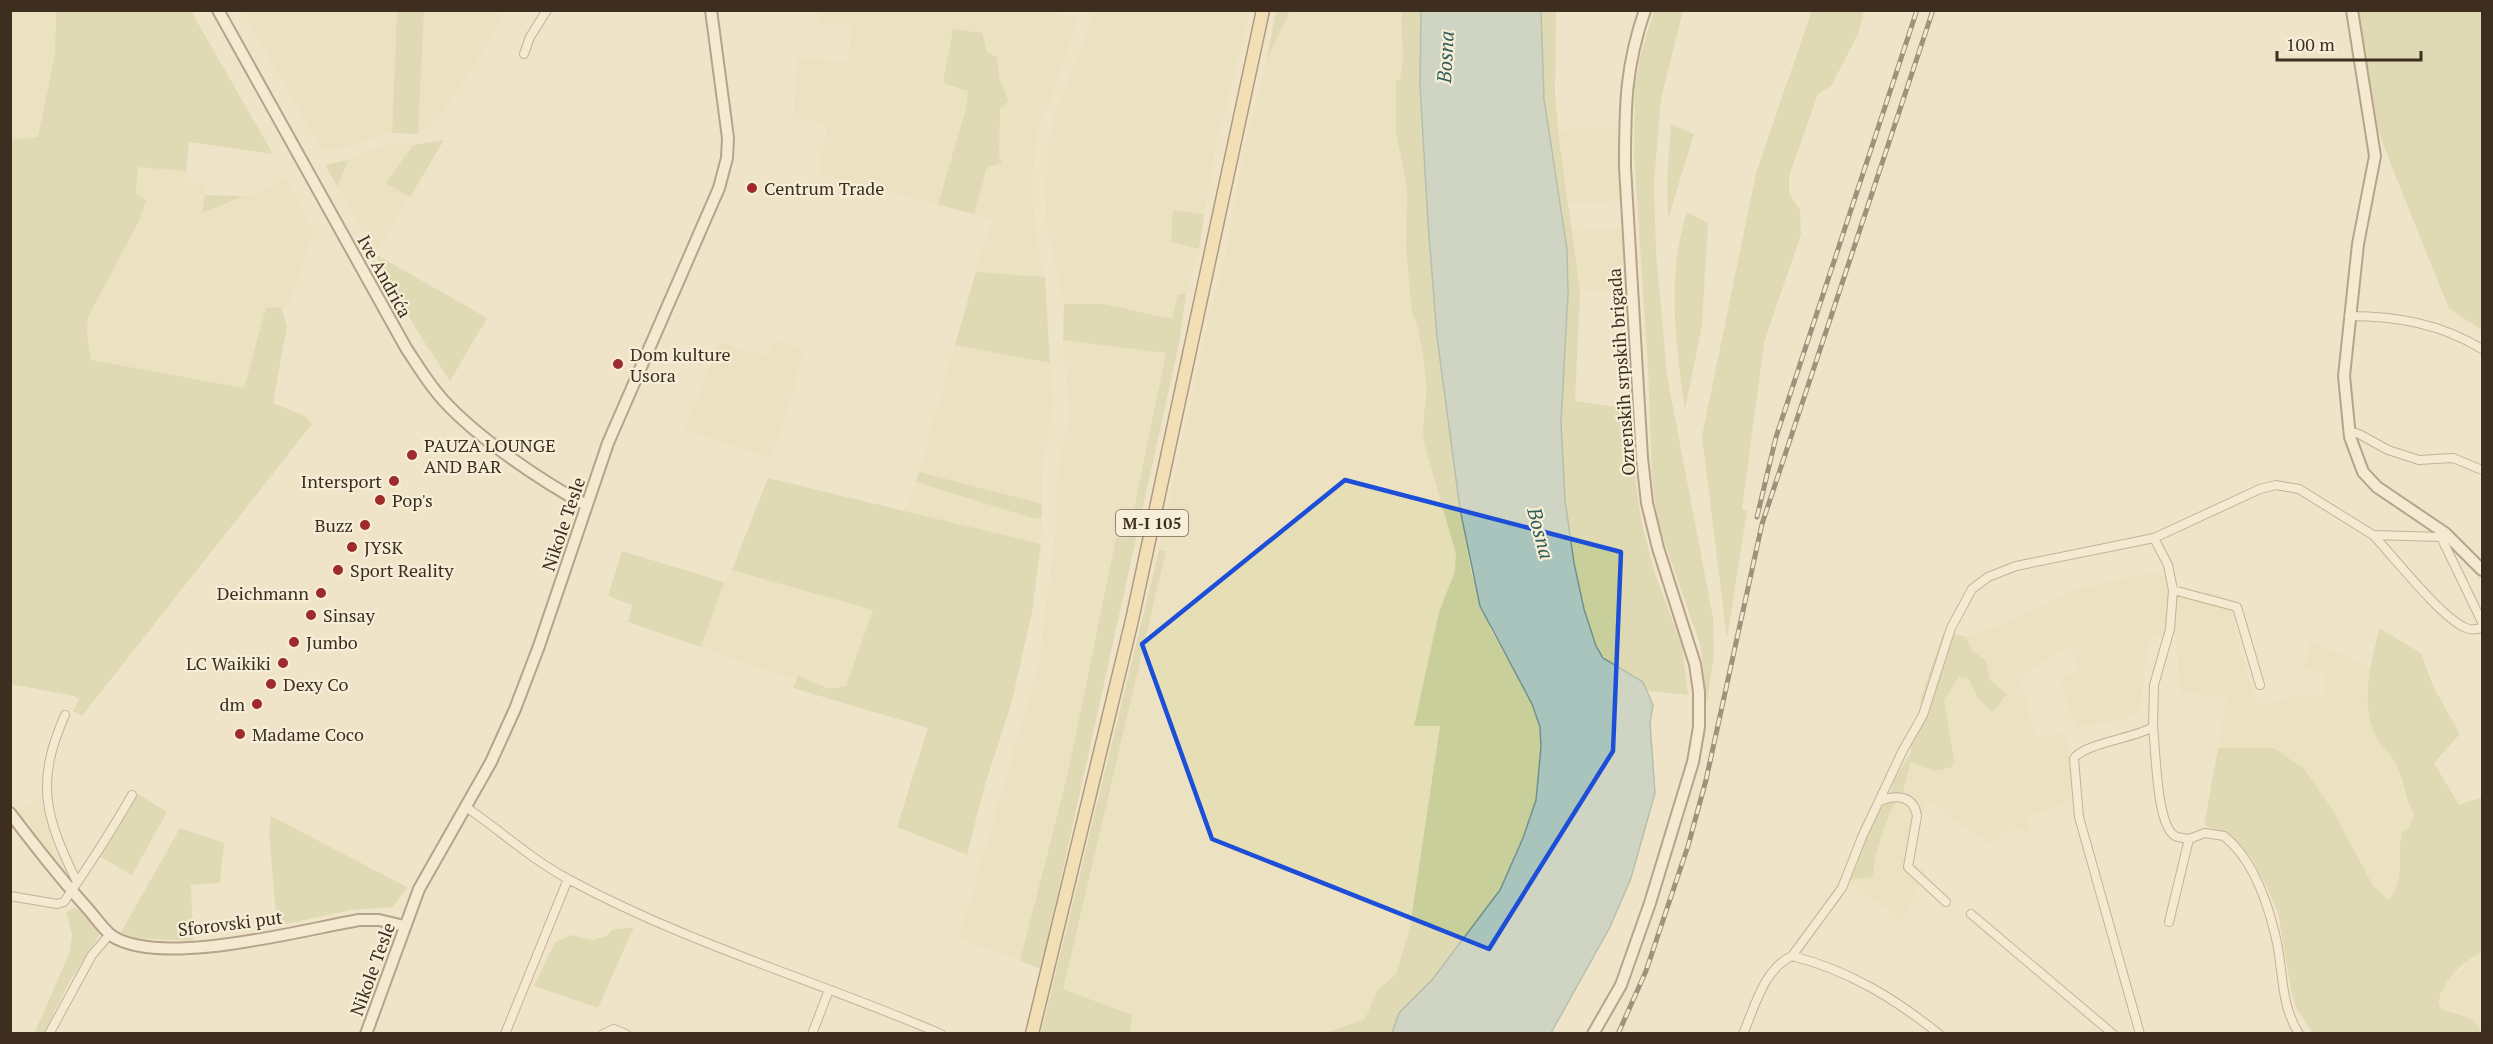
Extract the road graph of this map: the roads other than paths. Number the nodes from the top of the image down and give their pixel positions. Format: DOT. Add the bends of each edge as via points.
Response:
graph roads {
  1 [pos="218,10"];
  2 [pos="547,10"];
  3 [pos="711,10"];
  4 [pos="1263,10"];
  5 [pos="1645,10"];
  6 [pos="2352,10"];
  7 [pos="524,54"];
  8 [pos="2349,316"];
  9 [pos="2482,349"];
  10 [pos="2349,431"];
  11 [pos="2482,470"];
  12 [pos="586,505"];
  13 [pos="2373,534"];
  14 [pos="2443,535"];
  15 [pos="2154,538"];
  16 [pos="2482,570"];
  17 [pos="2173,590"];
  18 [pos="2482,622"];
  19 [pos="2482,628"];
  20 [pos="2260,685"];
  21 [pos="65,715"];
  22 [pos="2153,728"];
  23 [pos="132,795"];
  24 [pos="1880,801"];
  25 [pos="466,807"];
  26 [pos="10,813"];
  27 [pos="2189,839"];
  28 [pos="568,879"];
  29 [pos="74,885"];
  30 [pos="10,896"];
  31 [pos="1946,902"];
  32 [pos="1971,914"];
  33 [pos="2169,922"];
  34 [pos="404,926"];
  35 [pos="110,934"];
  36 [pos="1792,956"];
  37 [pos="830,990"];
  38 [pos="49,1034"];
  39 [pos="366,1034"];
  40 [pos="505,1034"];
  41 [pos="603,1034"];
  42 [pos="626,1034"];
  43 [pos="812,1034"];
  44 [pos="941,1034"];
  45 [pos="1032,1034"];
  46 [pos="1593,1034"];
  47 [pos="1743,1034"];
  48 [pos="1940,1034"];
  49 [pos="2113,1034"];
  50 [pos="2140,1034"];
  51 [pos="2299,1034"];
  1 -- 12 [label="street, Ive Andrića" via="406,348 432,387 519,463"];
  2 -- 7 [label="street"];
  3 -- 12 [label="street, Nikole Tesle" via="727,126 724,174 700,237 616,423"];
  4 -- 45 [label="main road, M-I 105" via="1132,620"];
  5 -- 46 [label="street, Ozrenskih srpskih brigada" via="1632,46 1625,86 1625,167 1642,458 1658,548 1695,664 1699,727 1693,762 1650,903 1621,985"];
  6 -- 8 [label="street" via="2375,156"];
  8 -- 9 [label="street" via="2385,316 2433,326"];
  8 -- 10 [label="street" via="2344,376"];
  10 -- 11 [label="street" via="2419,460 2453,458"];
  10 -- 14 [label="street" via="2356,458 2370,479"];
  12 -- 25 [label="street, Nikole Tesle" via="515,709"];
  13 -- 14 [label="street"];
  13 -- 15 [label="street" via="2299,489 2276,485"];
  13 -- 19 [label="street" via="2445,613 2464,627"];
  14 -- 16 [label="street"];
  14 -- 18 [label="street"];
  15 -- 17 [label="street" via="2168,565"];
  15 -- 24 [label="street" via="2016,566 1988,577 1972,590 1951,628 1923,715"];
  17 -- 20 [label="street" via="2237,607"];
  17 -- 22 [label="street" via="2170,628 2154,685"];
  21 -- 29 [label="street" via="49,756 46,788 56,837"];
  22 -- 27 [label="street" via="2163,814 2169,830"];
  22 -- 50 [label="street" via="2082,751 2073,759 2079,817"];
  23 -- 29 [label="street"];
  24 -- 31 [label="street" via="1890,796 1904,797 1916,808 1908,867"];
  24 -- 36 [label="street" via="1842,888"];
  25 -- 28 [label="street"];
  25 -- 34 [label="street, Nikole Tesle" via="419,889"];
  26 -- 29 [label="street, Sforovski put"];
  27 -- 33 [label="street"];
  27 -- 51 [label="street" via="2205,833 2224,836 2261,890 2275,934 2285,1003"];
  28 -- 37 [label="street" via="636,914"];
  28 -- 40 [label="street"];
  29 -- 30 [label="street" via="64,902 57,904"];
  29 -- 35 [label="street, Sforovski put"];
  32 -- 49 [label="street"];
  34 -- 35 [label="street, Sforovski put" via="359,920 189,948 140,946"];
  34 -- 39 [label="street, Nikole Tesle"];
  35 -- 38 [label="street" via="92,955"];
  36 -- 47 [label="street" via="1779,962 1769,976"];
  36 -- 48 [label="street" via="1855,978 1899,1002"];
  37 -- 43 [label="street"];
  37 -- 44 [label="street"];
  41 -- 42 [label="street" via="614,1029"];
}
